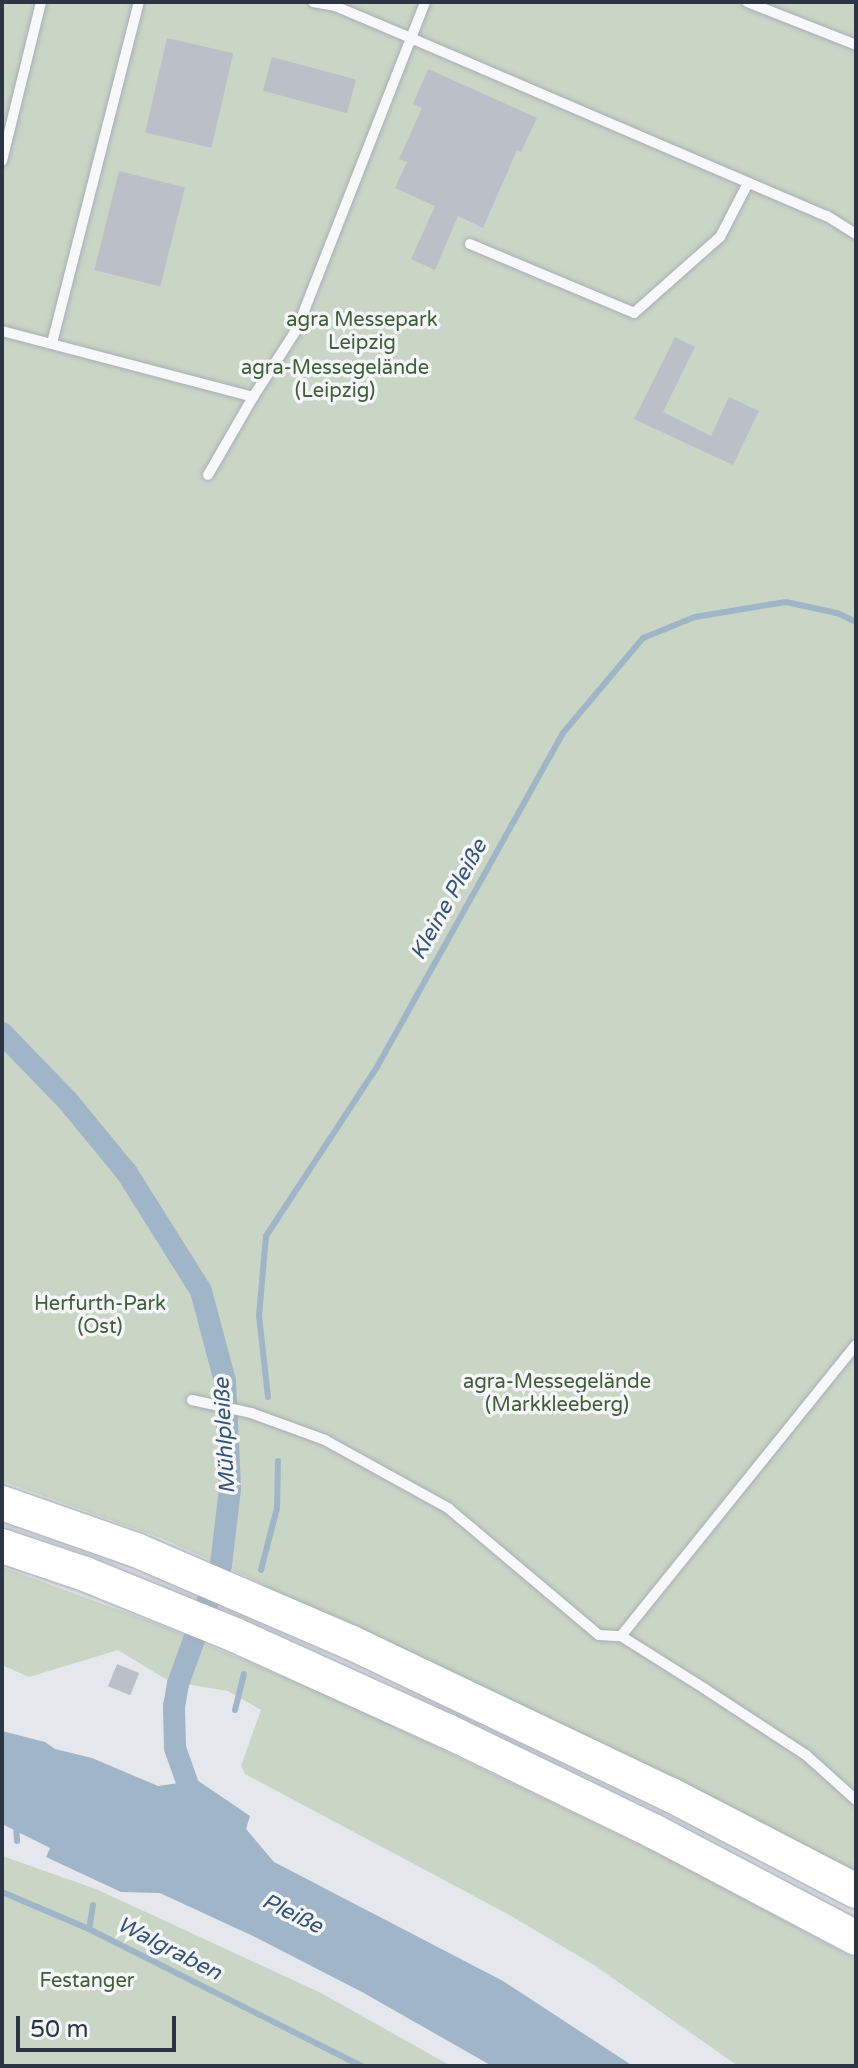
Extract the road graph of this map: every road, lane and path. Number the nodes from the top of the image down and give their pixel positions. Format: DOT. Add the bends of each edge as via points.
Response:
graph roads {
  1 [pos="41,2"];
  2 [pos="139,2"];
  3 [pos="313,2"];
  4 [pos="425,2"];
  5 [pos="747,2"];
  6 [pos="335,4"];
  7 [pos="411,38"];
  8 [pos="856,45"];
  9 [pos="2,161"];
  10 [pos="747,185"];
  11 [pos="856,234"];
  12 [pos="470,244"];
  13 [pos="2,331"];
  14 [pos="52,343"];
  15 [pos="253,397"];
  16 [pos="208,475"];
  17 [pos="856,1345"];
  18 [pos="192,1400"];
  19 [pos="2,1503"];
  20 [pos="2,1546"];
  21 [pos="621,1636"];
  22 [pos="856,1800"];
  23 [pos="856,1891"];
  24 [pos="856,1938"];
  1 -- 9 [label="lane"];
  2 -- 14 [label="lane"];
  3 -- 6 [label="lane"];
  4 -- 7 [label="lane"];
  5 -- 8 [label="lane"];
  6 -- 7 [label="lane"];
  7 -- 10 [label="lane"];
  7 -- 15 [label="lane" via="297,329"];
  10 -- 11 [label="lane" via="827,216"];
  10 -- 12 [label="lane" via="720,237 634,313"];
  13 -- 14 [label="lane"];
  14 -- 15 [label="lane"];
  15 -- 16 [label="lane"];
  17 -- 21 [label="lane"];
  18 -- 21 [label="lane" via="251,1413 325,1440 448,1508 599,1635"];
  19 -- 23 [label="highway" via="175,1566 473,1698"];
  20 -- 24 [label="highway" via="235,1635 447,1731"];
  21 -- 22 [label="lane" via="806,1755"];
}
